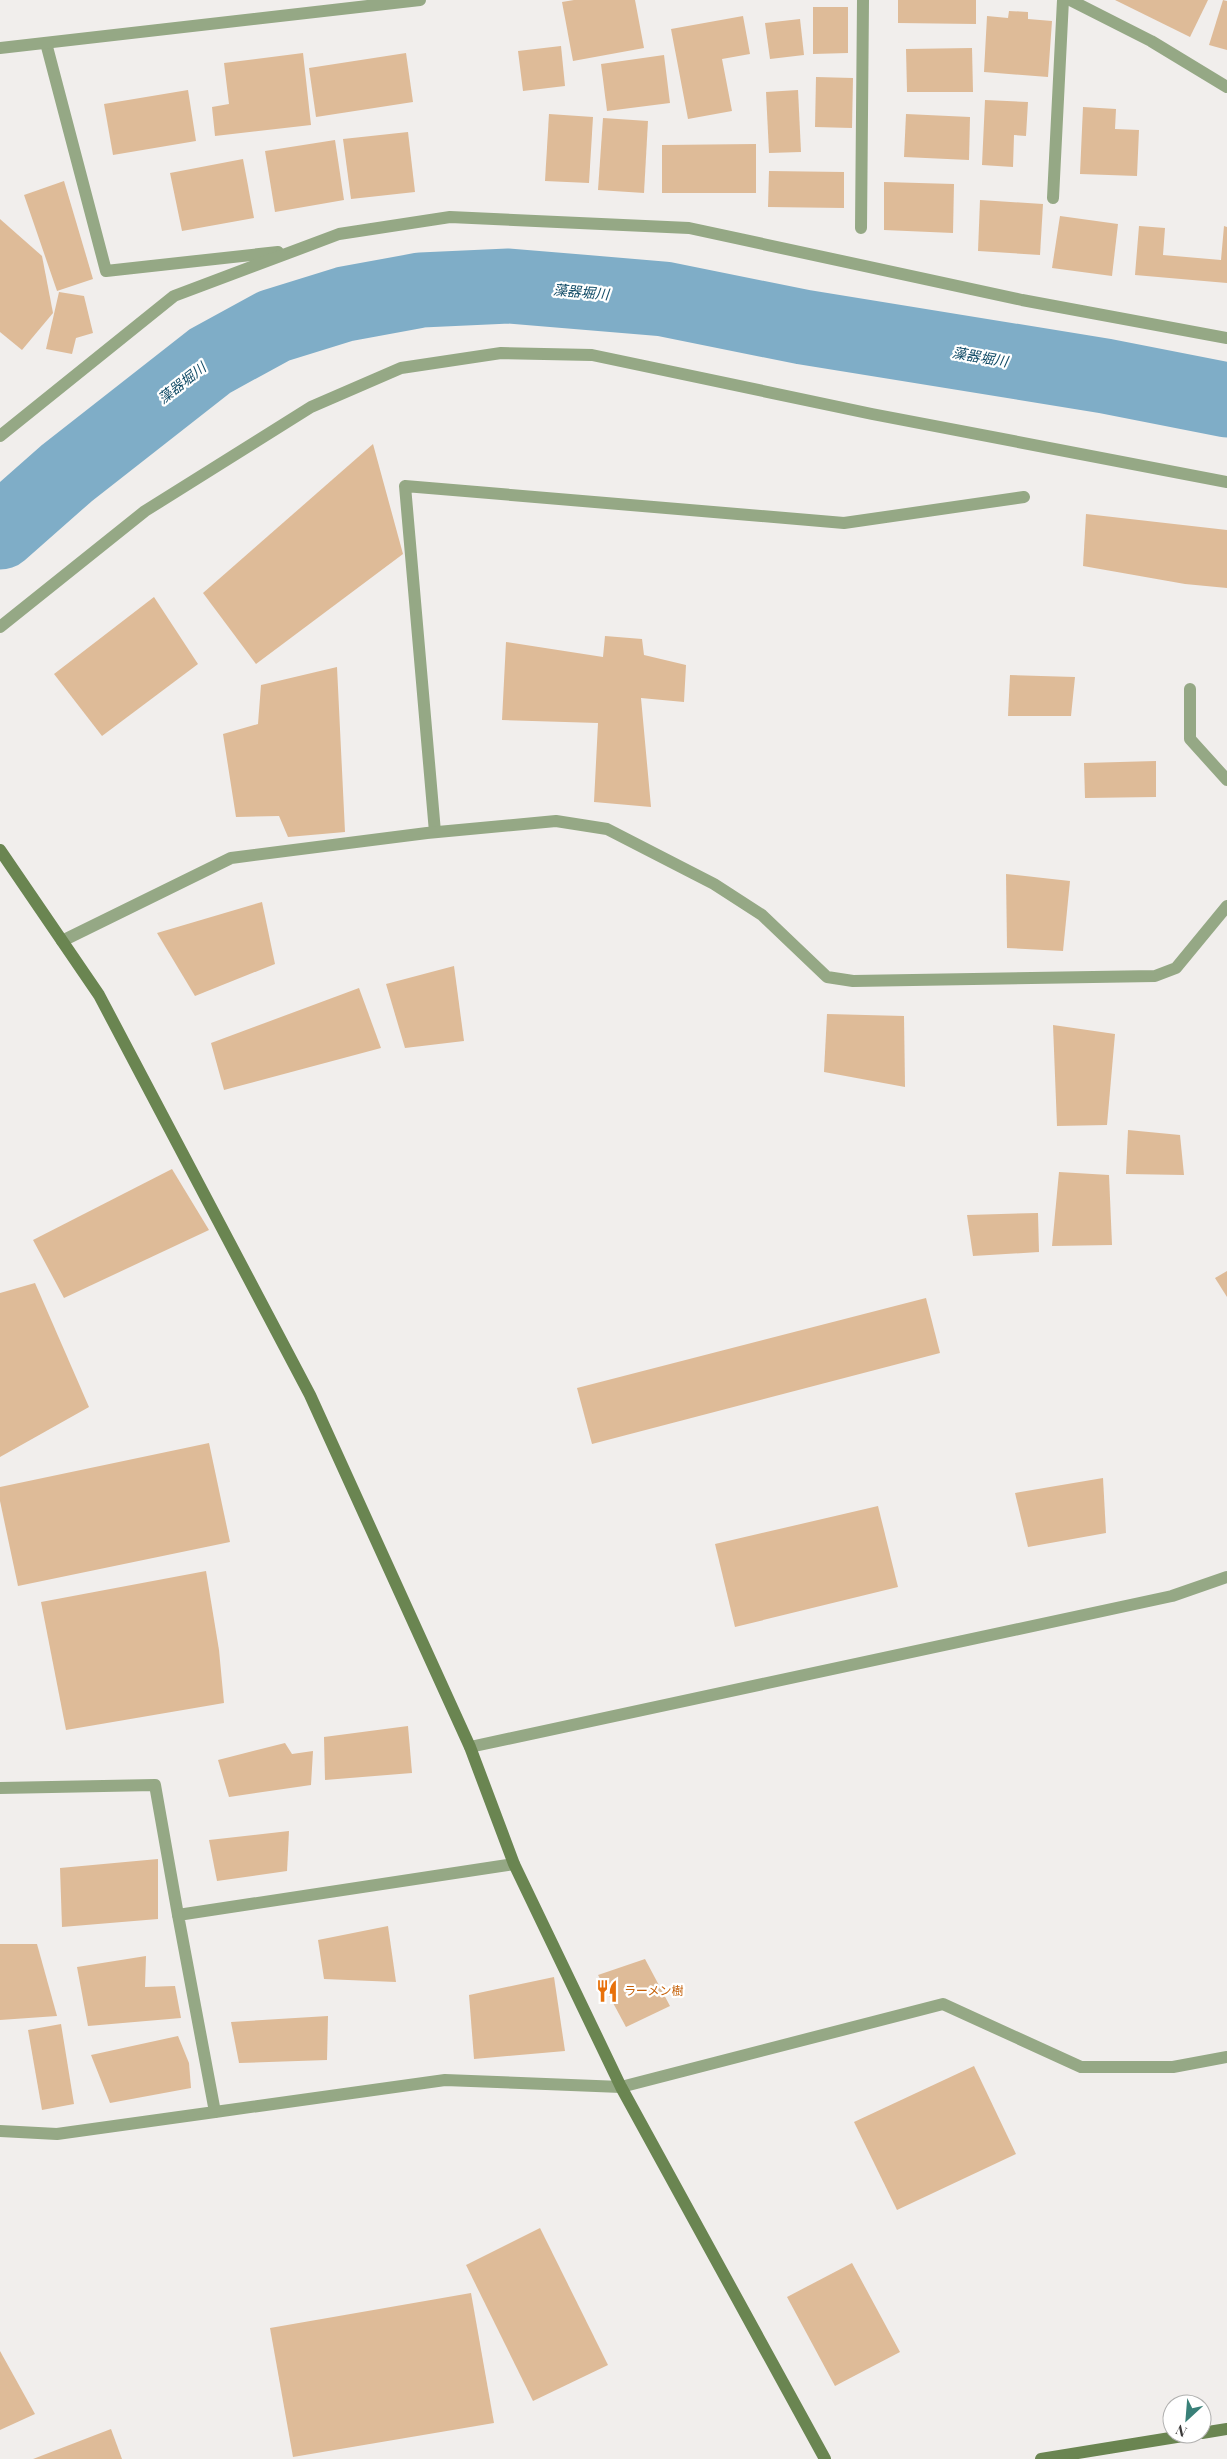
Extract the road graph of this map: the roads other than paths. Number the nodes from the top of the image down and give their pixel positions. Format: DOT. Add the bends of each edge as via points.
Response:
graph roads {
  1 [pos="420,0"];
  2 [pos="863,0"];
  3 [pos="1063,0"];
  4 [pos="1070,0"];
  5 [pos="46,43"];
  6 [pos="0,48"];
  7 [pos="1227,86"];
  8 [pos="1053,198"];
  9 [pos="861,228"];
  10 [pos="298,250"];
  11 [pos="1227,338"];
  12 [pos="0,436"];
  13 [pos="1227,482"];
  14 [pos="1024,497"];
  15 [pos="0,627"];
  16 [pos="1190,689"];
  17 [pos="1227,780"];
  18 [pos="435,832"];
  19 [pos="0,850"];
  20 [pos="1227,906"];
  21 [pos="62,941"];
  22 [pos="1227,1577"];
  23 [pos="470,1747"];
  24 [pos="0,1788"];
  25 [pos="514,1864"];
  26 [pos="178,1915"];
  27 [pos="1227,2057"];
  28 [pos="621,2087"];
  29 [pos="215,2112"];
  30 [pos="0,2131"];
  31 [pos="1227,2429"];
  32 [pos="1212,2431"];
  33 [pos="1162,2439"];
  34 [pos="825,2459"];
  35 [pos="1041,2459"];
  1 -- 5 [label="street"];
  2 -- 9 [label="street"];
  3 -- 8 [label="street"];
  4 -- 7 [label="street" via="1151,41"];
  5 -- 6 [label="street"];
  5 -- 10 [label="street" via="106,271"];
  10 -- 11 [label="street" via="339,234 450,217 689,228 1022,300"];
  10 -- 12 [label="street" via="174,296"];
  13 -- 15 [label="street" via="872,414 592,355 501,353 401,368 311,407 145,511"];
  14 -- 18 [label="street" via="844,523 406,486"];
  16 -- 17 [label="street" via="1190,739"];
  18 -- 20 [label="street" via="556,821 607,829 714,884 762,915 827,977 854,981 1155,976 1176,968"];
  18 -- 21 [label="street" via="231,858"];
  19 -- 21 [label="street"];
  21 -- 23 [label="street" via="99,996 310,1394"];
  22 -- 23 [label="street" via="1172,1596"];
  23 -- 25 [label="street"];
  24 -- 26 [label="street" via="155,1786"];
  25 -- 26 [label="street"];
  25 -- 28 [label="street"];
  26 -- 29 [label="street"];
  27 -- 28 [label="street" via="1173,2067 1081,2066 943,2004"];
  28 -- 29 [label="street" via="445,2080"];
  28 -- 34 [label="street"];
  29 -- 30 [label="street" via="57,2134"];
  31 -- 32 [label="street"];
  33 -- 35 [label="street"];
}
